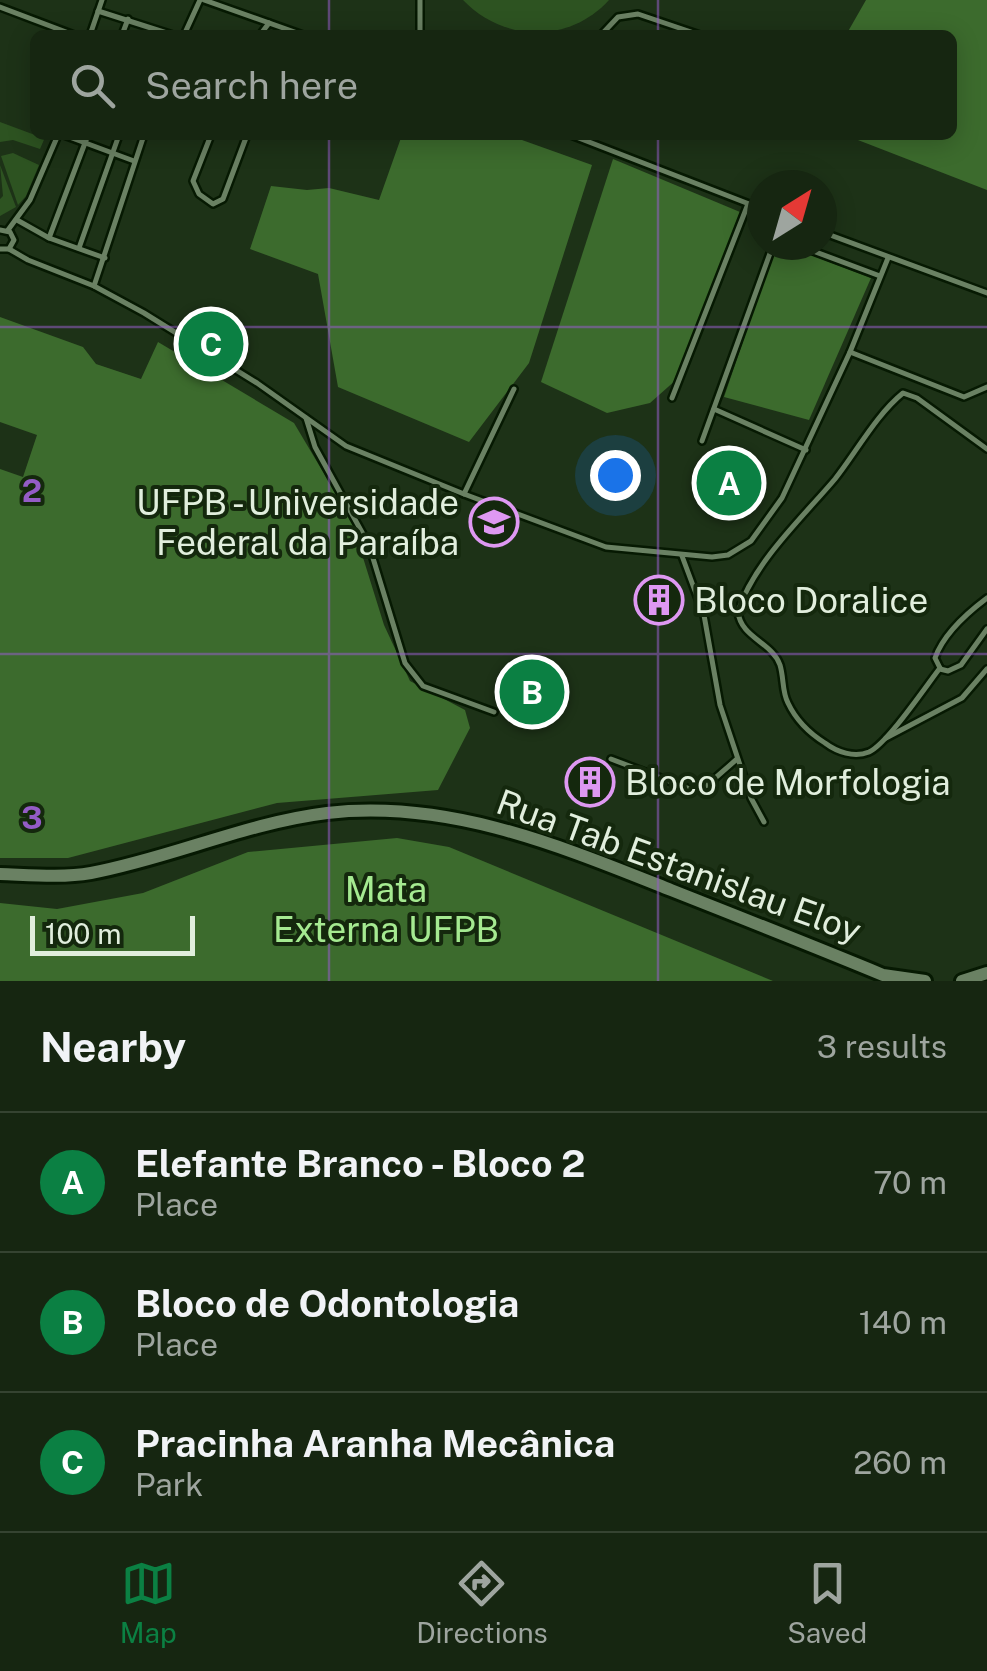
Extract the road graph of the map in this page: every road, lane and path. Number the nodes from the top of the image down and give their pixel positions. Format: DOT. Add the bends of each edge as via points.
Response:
graph roads {
  1 [pos="202,0"];
  2 [pos="420,0"];
  3 [pos="99,5"];
  4 [pos="0,7"];
  5 [pos="128,19"];
  6 [pos="269,23"];
  7 [pos="61,30"];
  8 [pos="92,30"];
  9 [pos="124,30"];
  10 [pos="152,30"];
  11 [pos="187,30"];
  12 [pos="264,30"];
  13 [pos="280,30"];
  14 [pos="420,30"];
  15 [pos="606,30"];
  16 [pos="685,30"];
  17 [pos="59,140"];
  18 [pos="87,140"];
  19 [pos="89,140"];
  20 [pos="117,140"];
  21 [pos="142,140"];
  22 [pos="209,140"];
  23 [pos="245,140"];
  24 [pos="585,140"];
  25 [pos="113,152"];
  26 [pos="134,161"];
  27 [pos="747,204"];
  28 [pos="747,207"];
  29 [pos="17,220"];
  30 [pos="0,230"];
  31 [pos="8,230"];
  32 [pos="50,238"];
  33 [pos="837,238"];
  34 [pos="79,248"];
  35 [pos="8,249"];
  36 [pos="0,250"];
  37 [pos="106,258"];
  38 [pos="888,258"];
  39 [pos="769,260"];
  40 [pos="837,260"];
  41 [pos="880,276"];
  42 [pos="94,286"];
  43 [pos="987,293"];
  44 [pos="850,352"];
  45 [pos="987,387"];
  46 [pos="514,389"];
  47 [pos="672,398"];
  48 [pos="714,409"];
  49 [pos="306,415"];
  50 [pos="702,441"];
  51 [pos="987,448"];
  52 [pos="806,450"];
  53 [pos="464,494"];
  54 [pos="682,556"];
  55 [pos="987,598"];
  56 [pos="987,629"];
  57 [pos="940,668"];
  58 [pos="987,668"];
  59 [pos="494,712"];
  60 [pos="883,740"];
  61 [pos="738,758"];
  62 [pos="611,759"];
  63 [pos="764,822"];
  64 [pos="0,874"];
  65 [pos="987,973"];
  66 [pos="924,981"];
  67 [pos="962,981"];
  1 -- 6 [label="lane"];
  1 -- 11 [label="lane"];
  2 -- 14 [label="lane"];
  3 -- 5 [label="lane"];
  3 -- 8 [label="lane"];
  4 -- 7 [label="lane"];
  5 -- 9 [label="lane"];
  5 -- 10 [label="lane"];
  6 -- 12 [label="lane"];
  6 -- 13 [label="lane"];
  15 -- 16 [label="lane" via="618,16 638,14"];
  17 -- 29 [label="lane"];
  18 -- 32 [label="lane"];
  19 -- 25 [label="lane"];
  20 -- 25 [label="lane"];
  21 -- 26 [label="lane"];
  22 -- 23 [label="lane" via="193,182 213,204 223,199"];
  24 -- 27 [label="lane"];
  25 -- 26 [label="lane"];
  25 -- 34 [label="lane"];
  26 -- 37 [label="lane"];
  28 -- 47 [label="lane"];
  29 -- 31 [label="lane"];
  29 -- 32 [label="lane"];
  30 -- 31 [label="lane"];
  31 -- 35 [label="lane" via="14,240"];
  32 -- 34 [label="lane"];
  33 -- 38 [label="lane"];
  34 -- 37 [label="lane"];
  35 -- 36 [label="lane"];
  35 -- 42 [label="lane"];
  37 -- 42 [label="lane"];
  38 -- 41 [label="lane"];
  38 -- 43 [label="lane"];
  39 -- 48 [label="lane"];
  40 -- 41 [label="lane"];
  41 -- 44 [label="lane"];
  42 -- 49 [label="lane"];
  44 -- 45 [label="lane" via="964,397"];
  44 -- 52 [label="lane"];
  46 -- 53 [label="lane"];
  48 -- 50 [label="lane"];
  48 -- 52 [label="lane"];
  49 -- 53 [label="lane" via="346,446"];
  49 -- 59 [label="lane" via="315,446 370,544 405,663 423,686"];
  51 -- 60 [label="lane" via="903,393 808,506 740,606 740,624 778,660 786,700 806,729 849,754 868,752"];
  52 -- 54 [label="lane" via="752,541 728,555"];
  53 -- 54 [label="lane" via="606,547"];
  54 -- 61 [label="lane" via="704,616 720,705"];
  55 -- 57 [label="lane" via="938,651"];
  56 -- 57 [label="lane" via="960,665"];
  57 -- 60 [label="lane"];
  58 -- 60 [label="lane" via="962,698"];
  61 -- 62 [label="lane" via="706,786 690,790"];
  61 -- 63 [label="lane"];
  64 -- 66 [label="street, Rua Tab Estanislau Eloy" via="86,874 328,813 426,812 550,842 883,975"];
  65 -- 67 [label="street"];
}
